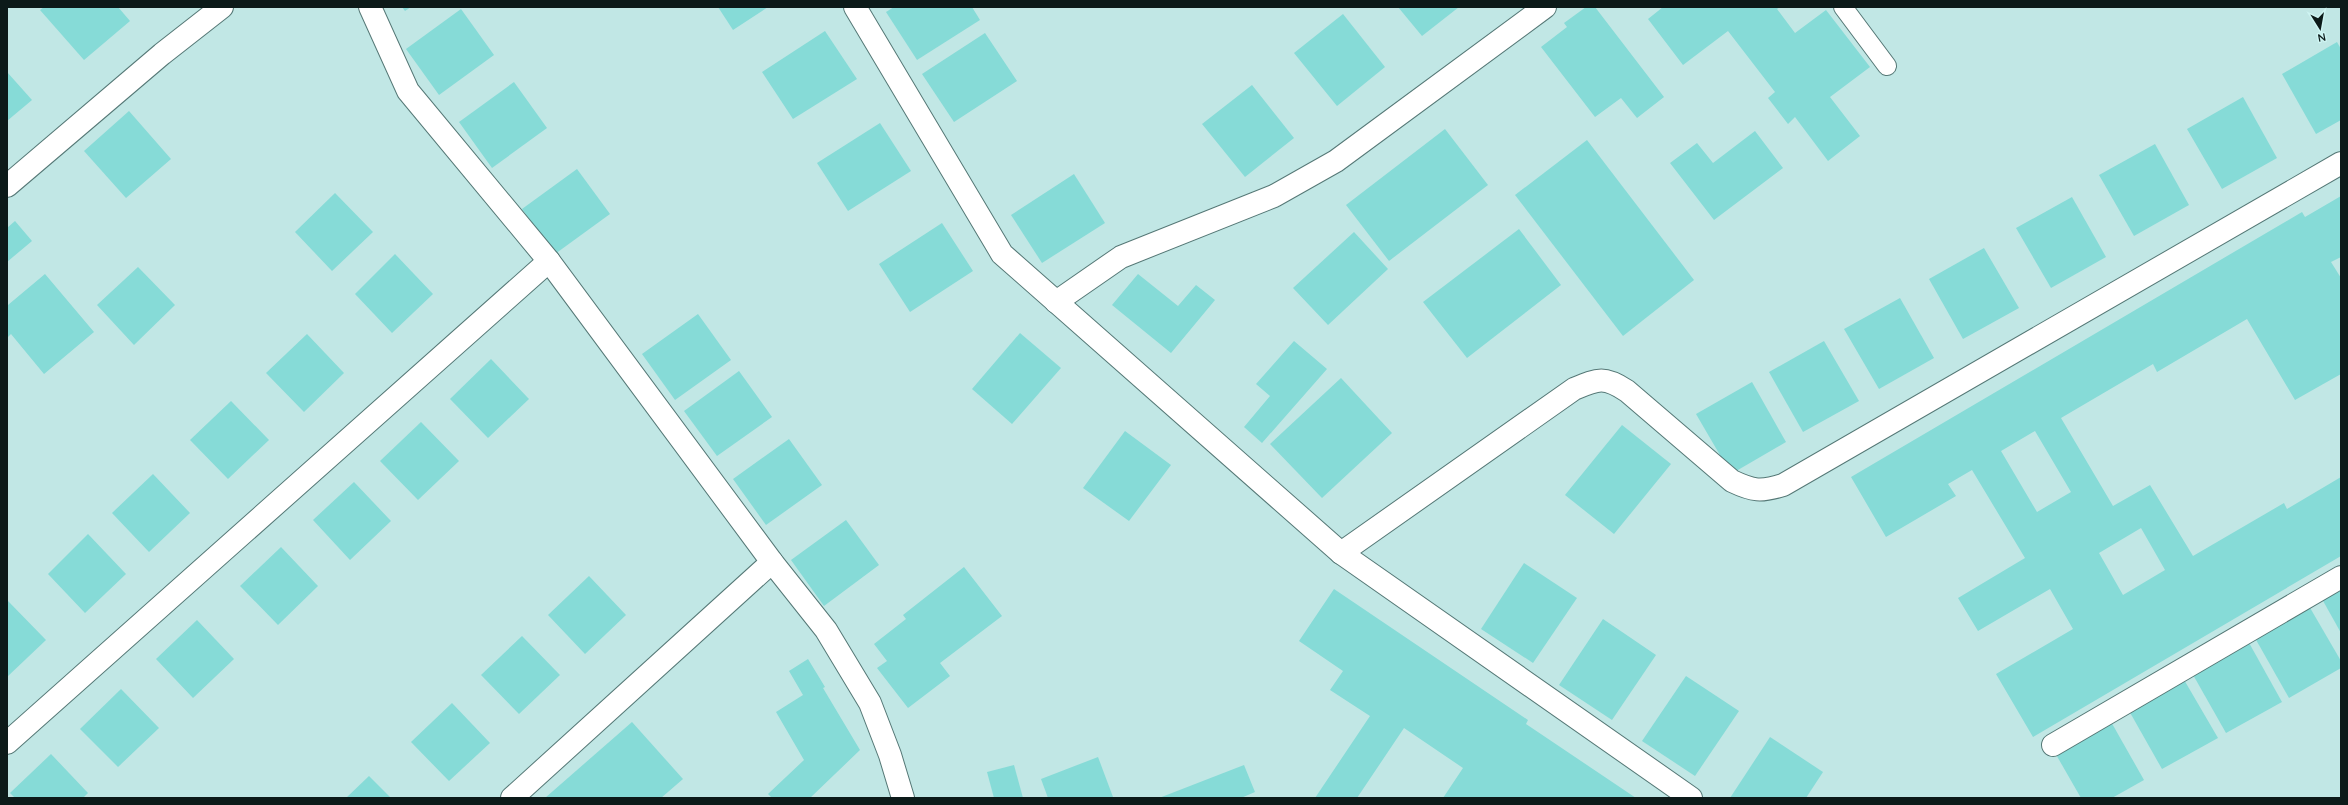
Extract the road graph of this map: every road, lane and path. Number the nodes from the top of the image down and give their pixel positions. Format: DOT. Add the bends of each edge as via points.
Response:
graph roads {
  1 [pos="222,7"];
  2 [pos="370,7"];
  3 [pos="855,7"];
  4 [pos="1545,7"];
  5 [pos="1843,7"];
  6 [pos="1887,66"];
  7 [pos="2341,163"];
  8 [pos="7,186"];
  9 [pos="549,261"];
  10 [pos="1056,302"];
  11 [pos="1341,553"];
  12 [pos="772,562"];
  13 [pos="2341,578"];
  14 [pos="7,743"];
  15 [pos="2053,744"];
  16 [pos="512,798"];
  17 [pos="903,798"];
  18 [pos="1692,798"];
  1 -- 8 [label="street" via="162,54"];
  2 -- 9 [label="street" via="408,91"];
  3 -- 10 [label="street" via="1002,254"];
  4 -- 10 [label="street" via="1336,161 1274,196 1121,257"];
  5 -- 6 [label="lane"];
  7 -- 11 [label="street" via="1783,485 1767,490 1750,490 1732,481 1627,391 1611,381 1594,381 1574,389"];
  9 -- 12 [label="street"];
  9 -- 14 [label="street"];
  10 -- 11 [label="street"];
  11 -- 18 [label="street"];
  12 -- 16 [label="street"];
  12 -- 17 [label="street" via="826,630 870,703 890,754"];
  13 -- 15 [label="street"];
}
